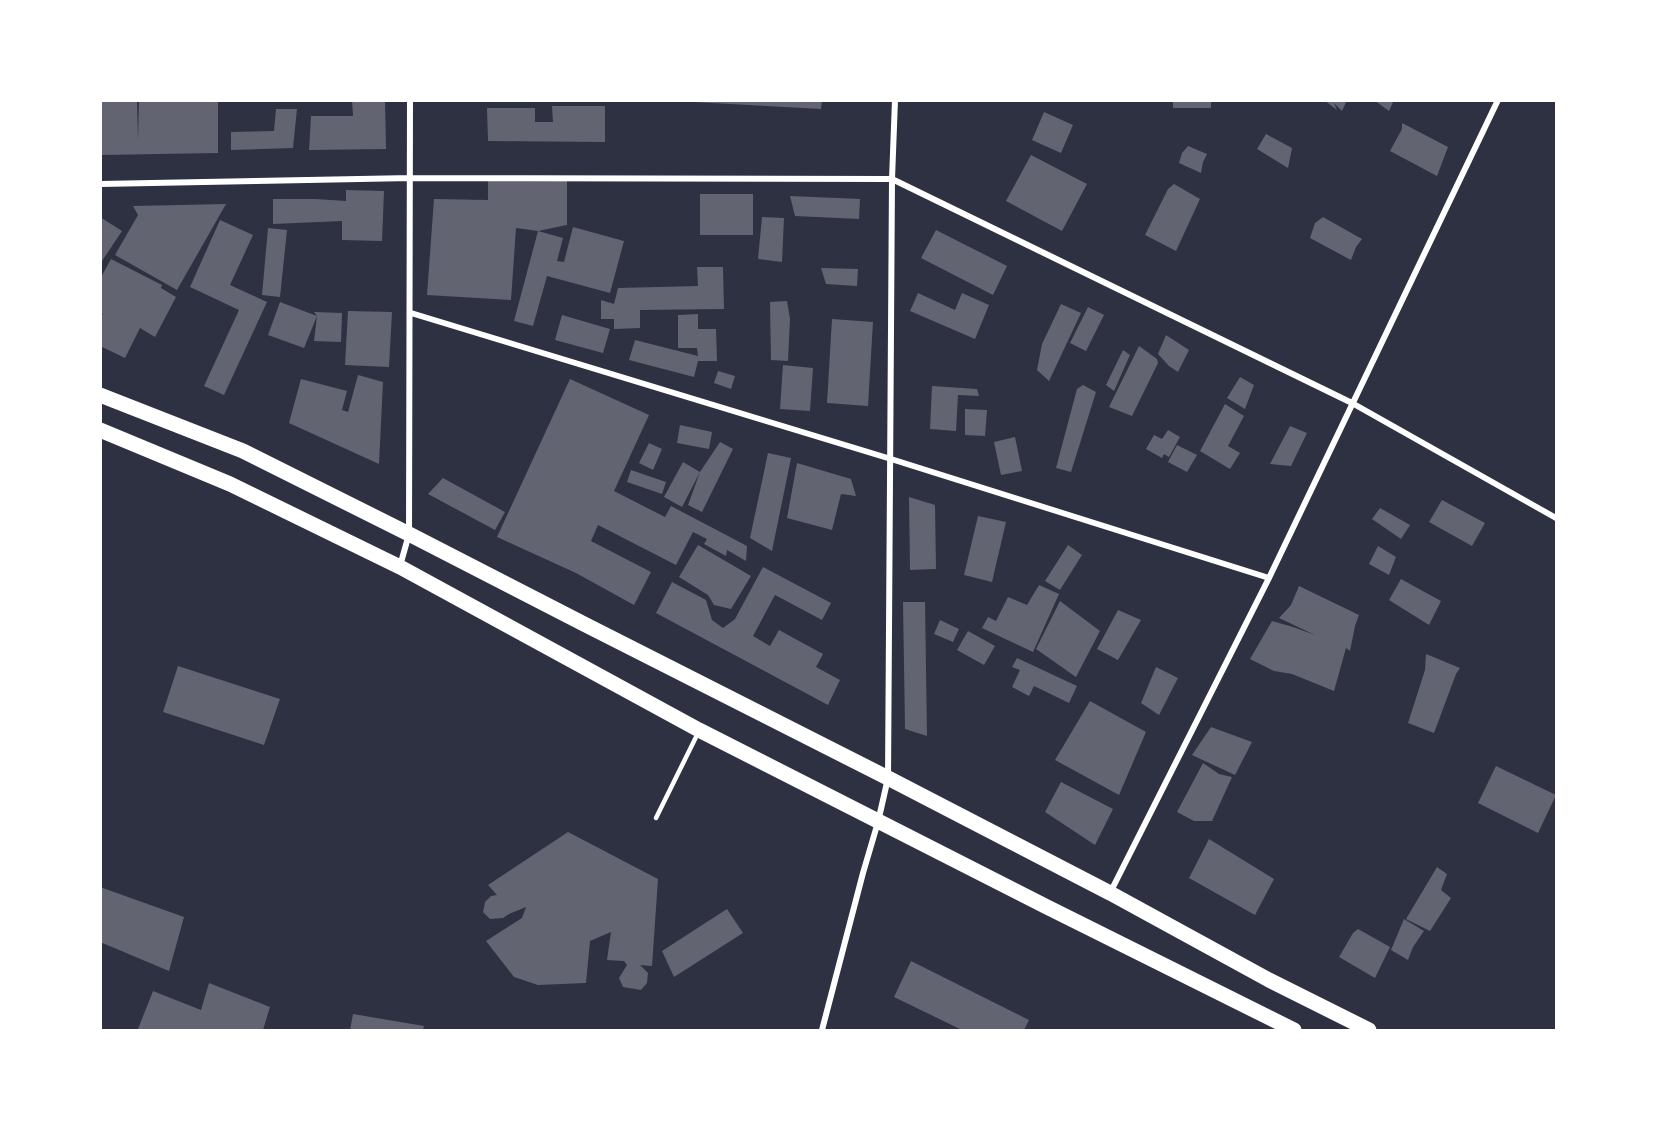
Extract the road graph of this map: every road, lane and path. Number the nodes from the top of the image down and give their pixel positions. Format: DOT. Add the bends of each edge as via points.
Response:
graph roads {
  1 [pos="410,100"];
  2 [pos="895,100"];
  3 [pos="1498,100"];
  4 [pos="411,178"];
  5 [pos="892,179"];
  6 [pos="100,184"];
  7 [pos="411,313"];
  8 [pos="100,395"];
  9 [pos="1352,403"];
  10 [pos="100,430"];
  11 [pos="891,459"];
  12 [pos="1557,518"];
  13 [pos="409,534"];
  14 [pos="400,567"];
  15 [pos="1269,578"];
  16 [pos="699,730"];
  17 [pos="888,778"];
  18 [pos="656,818"];
  19 [pos="878,822"];
  20 [pos="1110,893"];
  21 [pos="822,1030"];
  22 [pos="1294,1030"];
  23 [pos="1369,1030"];
  1 -- 4 [label="street"];
  2 -- 5 [label="street"];
  3 -- 9 [label="street"];
  4 -- 5 [label="street"];
  4 -- 6 [label="street"];
  4 -- 7 [label="street"];
  5 -- 9 [label="street"];
  5 -- 11 [label="street"];
  7 -- 11 [label="street"];
  7 -- 13 [label="street"];
  8 -- 13 [label="main road" via="243,451"];
  9 -- 12 [label="street"];
  9 -- 15 [label="street"];
  10 -- 14 [label="main road" via="230,484"];
  11 -- 15 [label="street"];
  11 -- 17 [label="street"];
  13 -- 14 [label="street"];
  13 -- 17 [label="main road"];
  14 -- 16 [label="main road"];
  15 -- 20 [label="street"];
  16 -- 18 [label="lane"];
  16 -- 19 [label="main road"];
  17 -- 19 [label="street"];
  17 -- 20 [label="main road"];
  19 -- 21 [label="street"];
  19 -- 22 [label="main road"];
  20 -- 23 [label="main road"];
}
